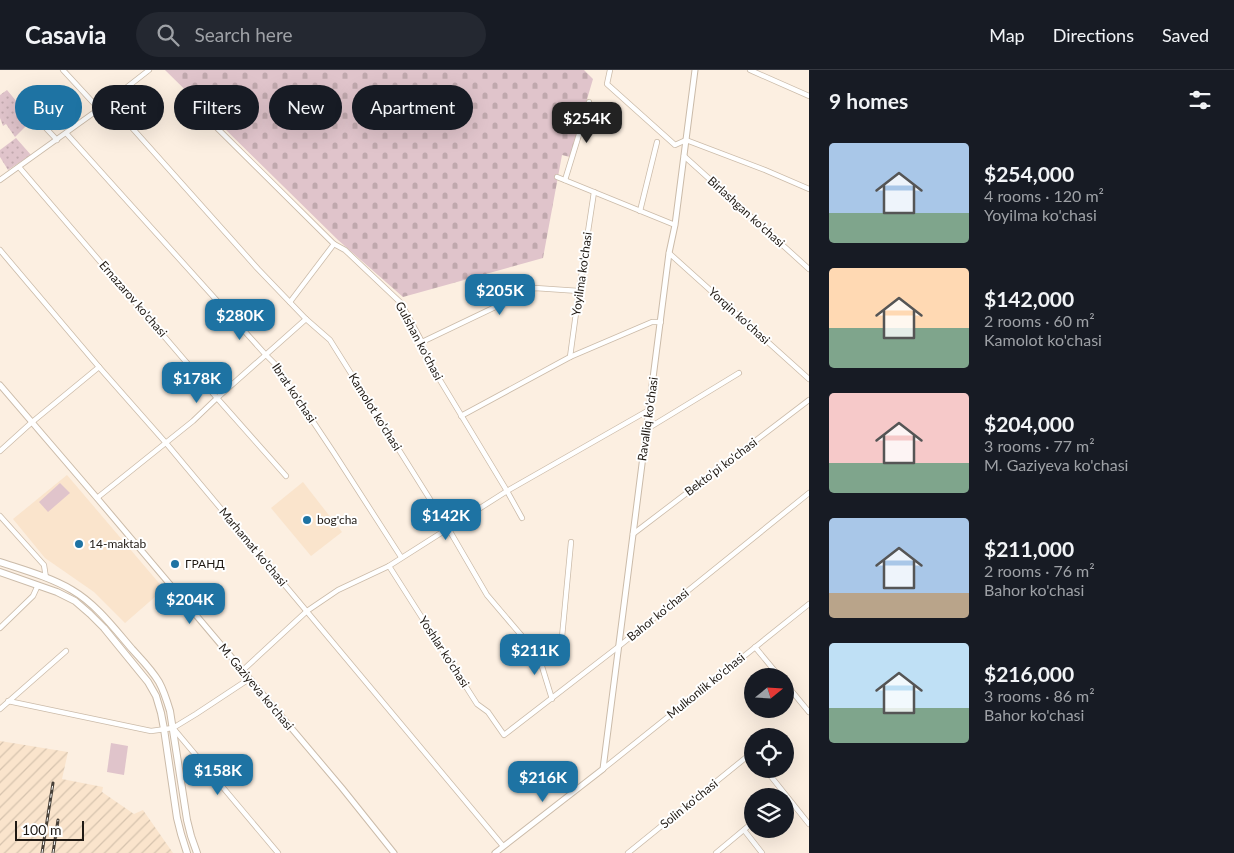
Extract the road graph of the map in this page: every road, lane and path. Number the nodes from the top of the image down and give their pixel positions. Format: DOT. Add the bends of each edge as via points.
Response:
graph roads {
  1 [pos="63,70"];
  2 [pos="149,70"];
  3 [pos="610,70"];
  4 [pos="695,70"];
  5 [pos="750,70"];
  6 [pos="130,85"];
  7 [pos="809,96"];
  8 [pos="92,101"];
  9 [pos="590,102"];
  10 [pos="92,115"];
  11 [pos="48,130"];
  12 [pos="134,130"];
  13 [pos="219,130"];
  14 [pos="66,133"];
  15 [pos="57,140"];
  16 [pos="686,140"];
  17 [pos="657,142"];
  18 [pos="684,156"];
  19 [pos="19,167"];
  20 [pos="557,177"];
  21 [pos="0,180"];
  22 [pos="565,180"];
  23 [pos="809,189"];
  24 [pos="594,192"];
  25 [pos="640,210"];
  26 [pos="675,225"];
  27 [pos="334,244"];
  28 [pos="0,250"];
  29 [pos="669,253"];
  30 [pos="809,269"];
  31 [pos="578,291"];
  32 [pos="290,302"];
  33 [pos="306,319"];
  34 [pos="661,322"];
  35 [pos="422,342"];
  36 [pos="265,354"];
  37 [pos="570,357"];
  38 [pos="99,367"];
  39 [pos="739,373"];
  40 [pos="809,378"];
  41 [pos="0,385"];
  42 [pos="217,398"];
  43 [pos="809,400"];
  44 [pos="649,410"];
  45 [pos="461,416"];
  46 [pos="31,422"];
  47 [pos="647,429"];
  48 [pos="166,443"];
  49 [pos="0,451"];
  50 [pos="286,476"];
  51 [pos="507,490"];
  52 [pos="809,493"];
  53 [pos="97,498"];
  54 [pos="0,516"];
  55 [pos="522,518"];
  56 [pos="448,528"];
  57 [pos="633,534"];
  58 [pos="571,542"];
  59 [pos="401,557"];
  60 [pos="0,562"];
  61 [pos="389,566"];
  62 [pos="0,572"];
  63 [pos="46,578"];
  64 [pos="38,585"];
  65 [pos="809,604"];
  66 [pos="307,611"];
  67 [pos="0,628"];
  68 [pos="755,646"];
  69 [pos="536,647"];
  70 [pos="618,647"];
  71 [pos="66,652"];
  72 [pos="773,668"];
  73 [pos="242,671"];
  74 [pos="249,679"];
  75 [pos="794,694"];
  76 [pos="552,699"];
  77 [pos="8,701"];
  78 [pos="0,708"];
  79 [pos="809,712"];
  80 [pos="173,728"];
  81 [pos="164,729"];
  82 [pos="504,735"];
  83 [pos="744,760"];
  84 [pos="603,768"];
  85 [pos="794,806"];
  86 [pos="809,824"];
  87 [pos="744,830"];
  88 [pos="750,838"];
  89 [pos="503,846"];
  90 [pos="187,853"];
  91 [pos="197,853"];
  92 [pos="278,853"];
  93 [pos="394,853"];
  94 [pos="495,853"];
  95 [pos="628,853"];
  96 [pos="716,853"];
  97 [pos="762,853"];
  1 -- 8 [label="street"];
  2 -- 6 [label="street"];
  3 -- 16 [label="street" via="607,84 675,145"];
  4 -- 16 [label="street, Ravalliq ko'chasi"];
  5 -- 7 [label="street"];
  9 -- 22 [label="street"];
  10 -- 14 [label="street"];
  11 -- 15 [label="street"];
  12 -- 32 [label="street, Kamolot ko'chasi"];
  13 -- 27 [label="street, Gulshan ko'chasi"];
  14 -- 15 [label="street"];
  14 -- 36 [label="street, Ibrat ko'chasi"];
  15 -- 19 [label="street"];
  16 -- 18 [label="street, Ravalliq ko'chasi"];
  16 -- 23 [label="street"];
  17 -- 25 [label="street"];
  18 -- 26 [label="street, Ravalliq ko'chasi"];
  18 -- 30 [label="street, Birlashgan ko'chasi"];
  19 -- 21 [label="street"];
  19 -- 42 [label="street, Ernazarov ko'chasi"];
  20 -- 22 [label="street"];
  22 -- 24 [label="street"];
  24 -- 25 [label="street"];
  24 -- 31 [label="street, Yoyilma ko'chasi"];
  25 -- 26 [label="street"];
  26 -- 29 [label="street, Ravalliq ko'chasi"];
  27 -- 32 [label="street"];
  27 -- 35 [label="street, Gulshan ko'chasi" via="345,250 401,303"];
  28 -- 38 [label="street, Marhamat ko'chasi"];
  29 -- 34 [label="street, Ravalliq ko'chasi"];
  29 -- 40 [label="street, Yorqin ko'chasi"];
  31 -- 35 [label="street" via="535,288"];
  31 -- 37 [label="street, Yoyilma ko'chasi"];
  32 -- 33 [label="street, Kamolot ko'chasi"];
  33 -- 36 [label="street"];
  33 -- 56 [label="street, Kamolot ko'chasi" via="330,340"];
  34 -- 37 [label="street" via="652,322"];
  34 -- 44 [label="street, Ravalliq ko'chasi"];
  35 -- 45 [label="street, Gulshan ko'chasi" via="423,352"];
  36 -- 42 [label="street"];
  36 -- 59 [label="street, Ibrat ko'chasi"];
  37 -- 45 [label="street"];
  38 -- 46 [label="street"];
  38 -- 48 [label="street, Marhamat ko'chasi"];
  39 -- 47 [label="street"];
  41 -- 46 [label="street, M. Gaziyeva ko'chasi"];
  42 -- 48 [label="street"];
  42 -- 50 [label="street, Ernazarov ko'chasi"];
  43 -- 57 [label="street, Bekto'pi ko'chasi"];
  44 -- 47 [label="street, Ravalliq ko'chasi"];
  44 -- 51 [label="street"];
  45 -- 51 [label="street, Gulshan ko'chasi"];
  46 -- 49 [label="street"];
  46 -- 53 [label="street, M. Gaziyeva ko'chasi"];
  47 -- 57 [label="street, Ravalliq ko'chasi"];
  48 -- 53 [label="street"];
  48 -- 66 [label="street, Marhamat ko'chasi"];
  51 -- 55 [label="street, Gulshan ko'chasi"];
  51 -- 56 [label="street"];
  52 -- 70 [label="street, Bahor ko'chasi"];
  53 -- 73 [label="street, M. Gaziyeva ko'chasi"];
  54 -- 63 [label="street" via="44,565"];
  56 -- 59 [label="street"];
  56 -- 69 [label="street, Kamolot ko'chasi" via="487,596 527,642"];
  57 -- 70 [label="street, Ravalliq ko'chasi"];
  58 -- 69 [label="street" via="562,637"];
  59 -- 61 [label="street"];
  60 -- 63 [label="main road"];
  61 -- 66 [label="street" via="338,590"];
  61 -- 82 [label="street, Yoshlar ko'chasi" via="477,704 488,712"];
  62 -- 64 [label="main road"];
  63 -- 80 [label="main road" via="73,590 88,602 148,668 165,696"];
  64 -- 67 [label="street" via="34,596"];
  64 -- 81 [label="main road" via="75,601 104,628 152,689"];
  65 -- 68 [label="street, Mulkonlik ko'chasi"];
  66 -- 73 [label="street"];
  66 -- 89 [label="street, Marhamat ko'chasi"];
  68 -- 72 [label="street"];
  68 -- 84 [label="street, Mulkonlik ko'chasi"];
  69 -- 76 [label="street"];
  70 -- 76 [label="street, Bahor ko'chasi"];
  70 -- 84 [label="street, Ravalliq ko'chasi"];
  71 -- 77 [label="street"];
  73 -- 74 [label="street, M. Gaziyeva ko'chasi"];
  74 -- 80 [label="street"];
  74 -- 93 [label="street, M. Gaziyeva ko'chasi"];
  75 -- 79 [label="street"];
  76 -- 82 [label="street, Bahor ko'chasi"];
  77 -- 78 [label="street"];
  77 -- 81 [label="street" via="151,731"];
  80 -- 81 [label="street"];
  80 -- 91 [label="main road" via="187,820"];
  80 -- 92 [label="street"];
  81 -- 90 [label="main road" via="177,818"];
  83 -- 95 [label="street, Solin ko'chasi"];
  84 -- 89 [label="street"];
  85 -- 86 [label="street"];
  87 -- 96 [label="street"];
  88 -- 97 [label="street"];
  89 -- 94 [label="street"];
}
